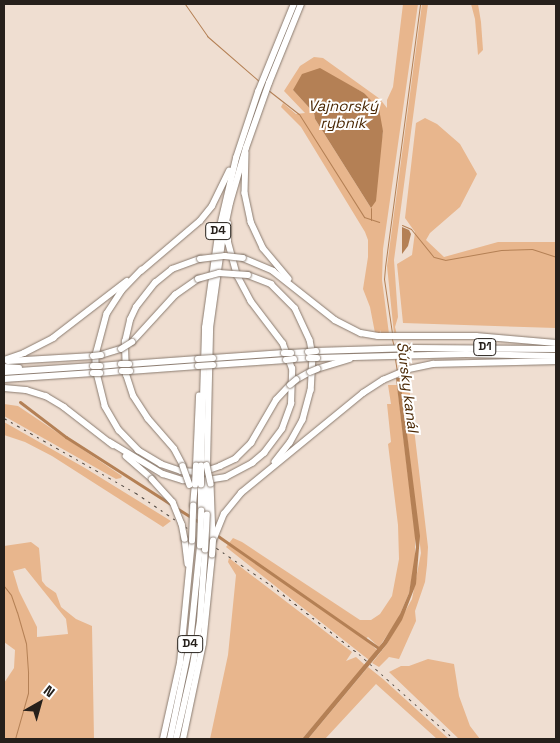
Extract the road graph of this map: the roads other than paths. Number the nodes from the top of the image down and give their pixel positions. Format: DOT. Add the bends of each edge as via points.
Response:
graph roads {
  1 [pos="294,4"];
  2 [pos="301,4"];
  3 [pos="266,81"];
  4 [pos="246,148"];
  5 [pos="236,158"];
  6 [pos="230,203"];
  7 [pos="142,270"];
  8 [pos="297,288"];
  9 [pos="556,343"];
  10 [pos="556,349"];
  11 [pos="308,355"];
  12 [pos="316,355"];
  13 [pos="374,356"];
  14 [pos="556,356"];
  15 [pos="4,361"];
  16 [pos="213,361"];
  17 [pos="556,361"];
  18 [pos="4,367"];
  19 [pos="41,370"];
  20 [pos="93,370"];
  21 [pos="4,372"];
  22 [pos="4,381"];
  23 [pos="4,388"];
  24 [pos="110,442"];
  25 [pos="201,465"];
  26 [pos="262,476"];
  27 [pos="201,485"];
  28 [pos="209,517"];
  29 [pos="213,541"];
  30 [pos="203,548"];
  31 [pos="189,578"];
  32 [pos="183,738"];
  33 [pos="163,739"];
  34 [pos="170,739"];
  35 [pos="176,739"];
  1 -- 3 [label="highway, D4"];
  2 -- 3 [label="highway, D4"];
  3 -- 4 [label="highway, D4" via="264,97"];
  3 -- 5 [label="highway, D4" via="258,92"];
  4 -- 6 [label="highway, D4"];
  4 -- 8 [label="highway" via="245,193 251,222 263,248"];
  5 -- 7 [label="highway" via="212,206 200,221"];
  5 -- 25 [label="highway, D4" via="224,202 207,305"];
  6 -- 24 [label="highway" via="228,243 236,276 283,344 292,369 291,404 282,429 264,454 252,463 226,477 201,481 163,474"];
  6 -- 25 [label="highway, D4" via="211,320"];
  7 -- 13 [label="highway, bridge" via="122,291 107,314 96,355 96,369 105,406 119,430 138,450 181,472 203,472 235,459 246,448 276,400 296,380 317,368"];
  7 -- 15 [label="highway" via="53,338"];
  8 -- 9 [label="highway" via="335,320 371,336 476,336"];
  8 -- 27 [label="highway, bridge" via="273,271 243,258 200,259 172,269 144,295 130,320 125,342 126,375 133,396 174,449 183,466"];
  10 -- 12 [label="highway, D1" via="372,349"];
  11 -- 12 [label="highway, D1, bridge"];
  11 -- 16 [label="highway, D1, bridge" via="286,360"];
  11 -- 16 [label="highway, D1, bridge" via="291,352"];
  12 -- 13 [label="highway, D1"];
  13 -- 14 [label="highway, D1"];
  15 -- 26 [label="highway, bridge" via="93,356 121,349 132,342 176,294 198,279 219,273 248,275 271,284 295,308 310,340 313,356 311,390 303,420 290,443"];
  16 -- 20 [label="highway, D1, bridge"];
  17 -- 26 [label="highway" via="440,363 393,375 375,384"];
  18 -- 19 [label="highway"];
  19 -- 20 [label="highway, D1"];
  19 -- 21 [label="highway, D1"];
  20 -- 22 [label="highway, D1"];
  23 -- 24 [label="highway" via="46,396"];
  24 -- 31 [label="highway, bridge" via="173,502 185,539"];
  25 -- 27 [label="highway, D4, bridge"];
  25 -- 27 [label="highway, bridge"];
  26 -- 29 [label="highway" via="236,498 219,524"];
  27 -- 28 [label="highway, D4"];
  27 -- 30 [label="highway, D4, bridge"];
  27 -- 31 [label="highway, bridge" via="193,506"];
  28 -- 29 [label="highway"];
  28 -- 30 [label="highway, D4, bridge"];
  29 -- 32 [label="highway, bridge" via="203,644"];
  30 -- 34 [label="highway, D4" via="190,643"];
  30 -- 35 [label="highway, D4" via="194,658"];
  31 -- 33 [label="highway" via="180,664"];
}
